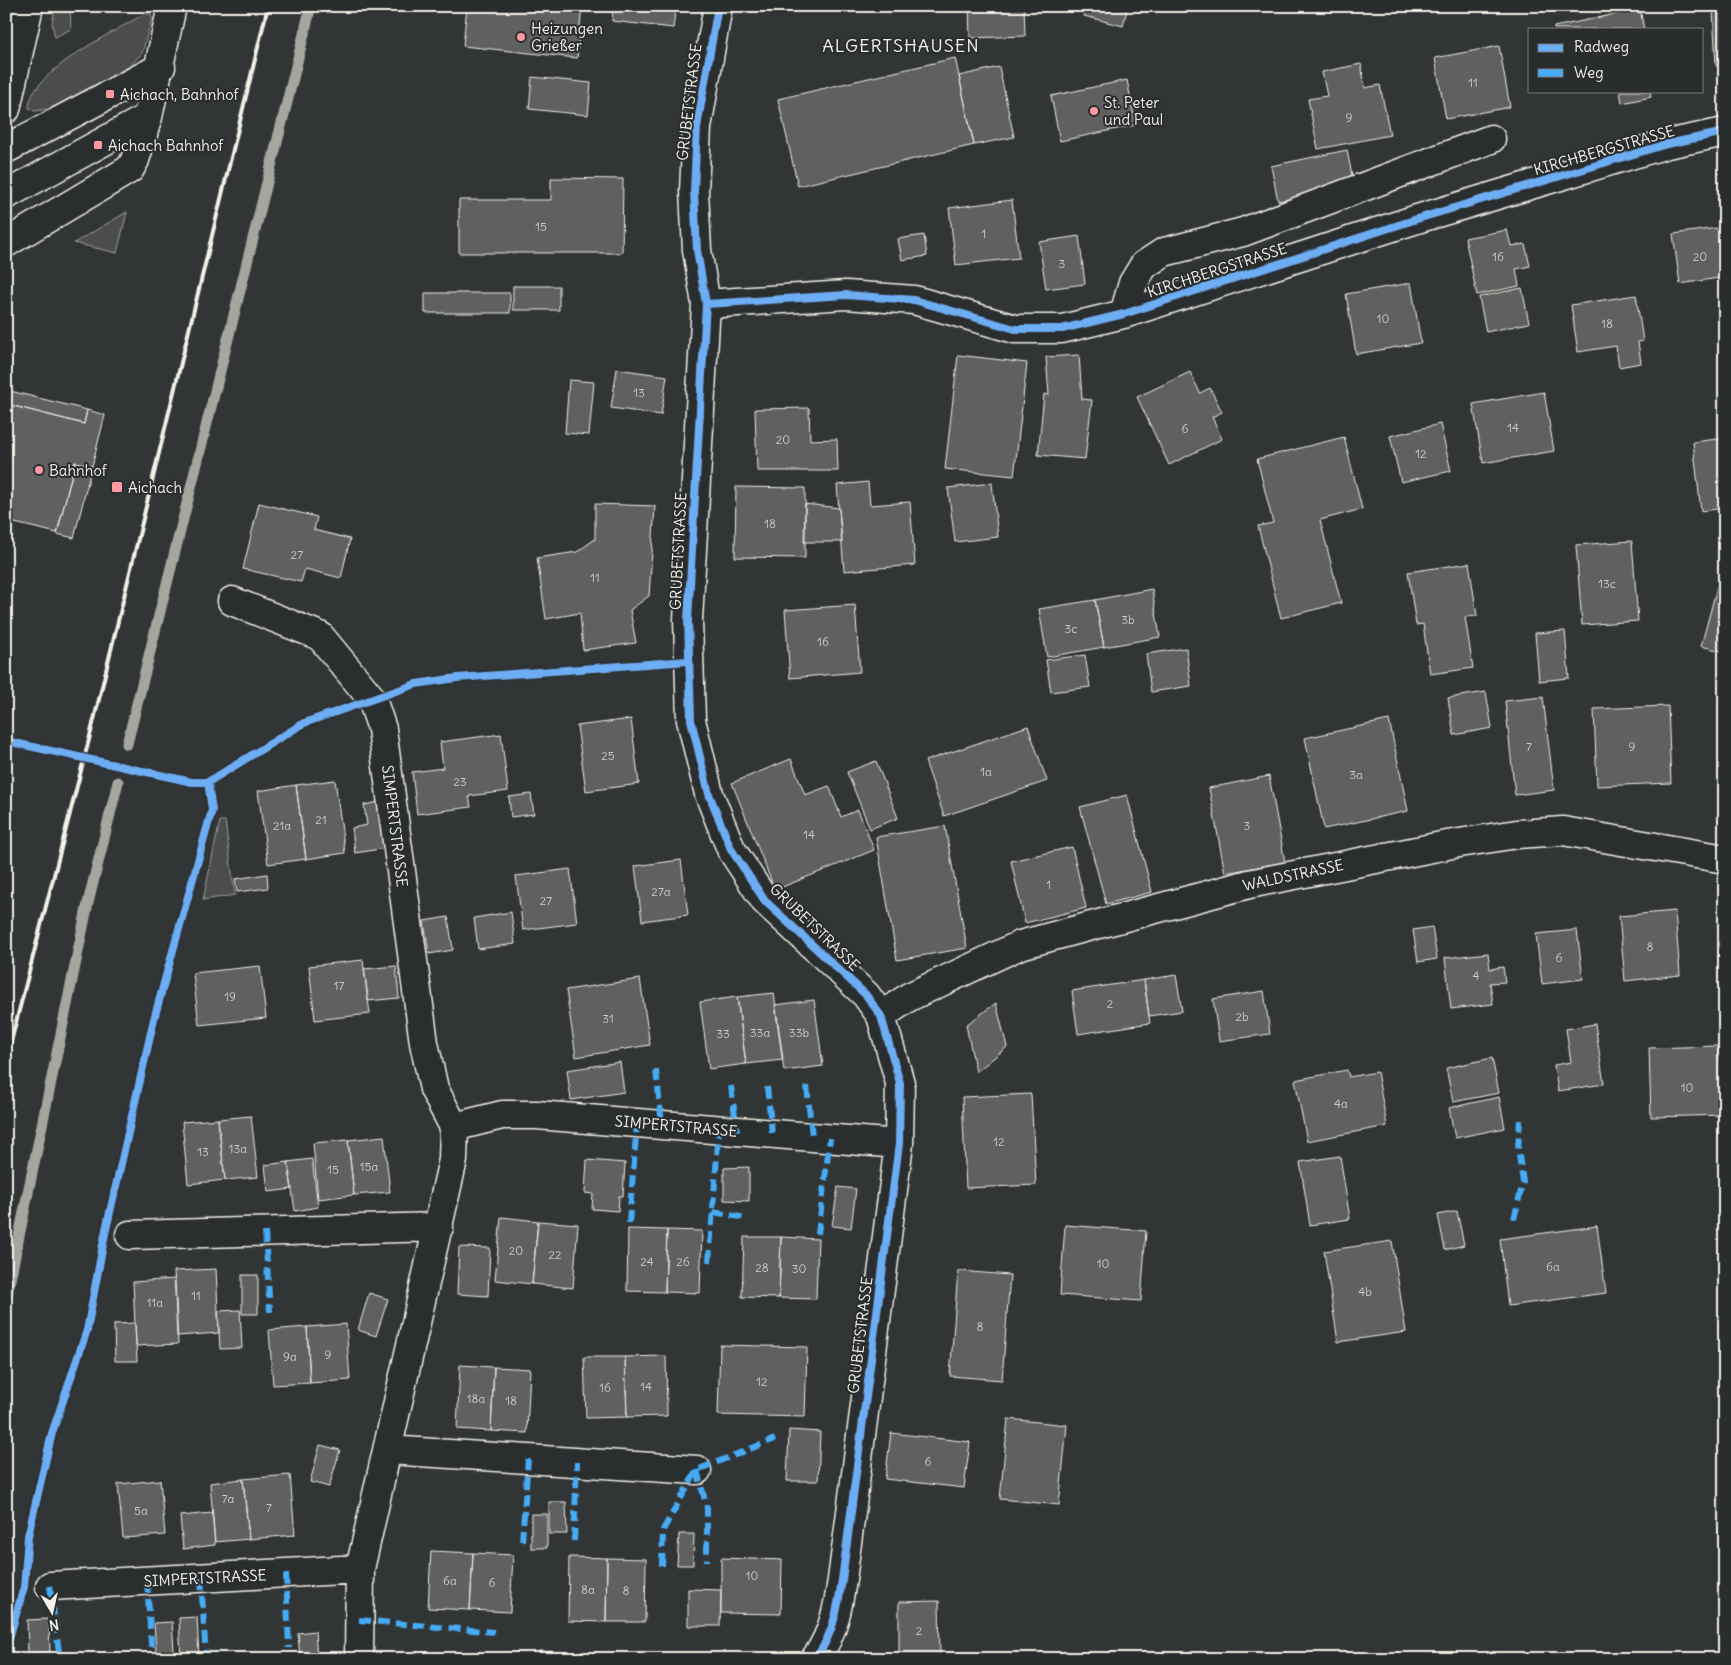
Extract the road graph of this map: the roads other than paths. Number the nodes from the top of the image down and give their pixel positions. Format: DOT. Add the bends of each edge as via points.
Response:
graph roads {
  1 [pos="29,6"];
  2 [pos="172,6"];
  3 [pos="718,6"];
  4 [pos="161,67"];
  5 [pos="6,109"];
  6 [pos="148,117"];
  7 [pos="1725,132"];
  8 [pos="1491,139"];
  9 [pos="6,149"];
  10 [pos="6,195"];
  11 [pos="6,243"];
  12 [pos="706,304"];
  13 [pos="1124,314"];
  14 [pos="232,601"];
  15 [pos="1725,859"];
  16 [pos="881,1016"];
  17 [pos="454,1127"];
  18 [pos="899,1144"];
  19 [pos="439,1227"];
  20 [pos="130,1235"];
  21 [pos="388,1450"];
  22 [pos="697,1470"];
  23 [pos="360,1569"];
  24 [pos="50,1586"];
  25 [pos="818,1657"];
  26 [pos="358,1659"];
  1 -- 5 [label="street"];
  2 -- 4 [label="street"];
  3 -- 12 [label="street, GRUBETSTRASSE" via="696,127 694,191 697,250"];
  4 -- 6 [label="street"];
  4 -- 9 [label="street"];
  6 -- 10 [label="street"];
  6 -- 11 [label="street" via="136,160 130,169"];
  7 -- 13 [label="street, KIRCHBERGSTRASSE" via="1667,144 1445,211"];
  8 -- 13 [label="street, KIRCHBERGSTRASSE" via="1243,232 1164,252 1144,265 1133,283"];
  12 -- 13 [label="street, KIRCHBERGSTRASSE" via="846,295 914,300 1015,329 1062,329"];
  12 -- 16 [label="street, GRUBETSTRASSE" via="688,628 691,720 709,794 731,849 765,901 866,995"];
  14 -- 17 [label="street, SIMPERTSTRASSE" via="320,636 372,699 382,729 424,1043 434,1089"];
  15 -- 16 [label="street, WALDSTRASSE" via="1563,831 1517,834 1438,846 1248,884 1020,944 909,996"];
  16 -- 18 [label="street, GRUBETSTRASSE" via="900,1083"];
  17 -- 18 [label="street, SIMPERTSTRASSE" via="502,1115 537,1115"];
  17 -- 19 [label="street, SIMPERTSTRASSE" via="453,1160"];
  18 -- 25 [label="street, GRUBETSTRASSE" via="838,1603 830,1632"];
  19 -- 20 [label="street"];
  19 -- 21 [label="street, SIMPERTSTRASSE"];
  21 -- 22 [label="street"];
  21 -- 23 [label="street, SIMPERTSTRASSE"];
  23 -- 24 [label="street, SIMPERTSTRASSE"];
  23 -- 26 [label="street, SIMPERTSTRASSE"];
}
